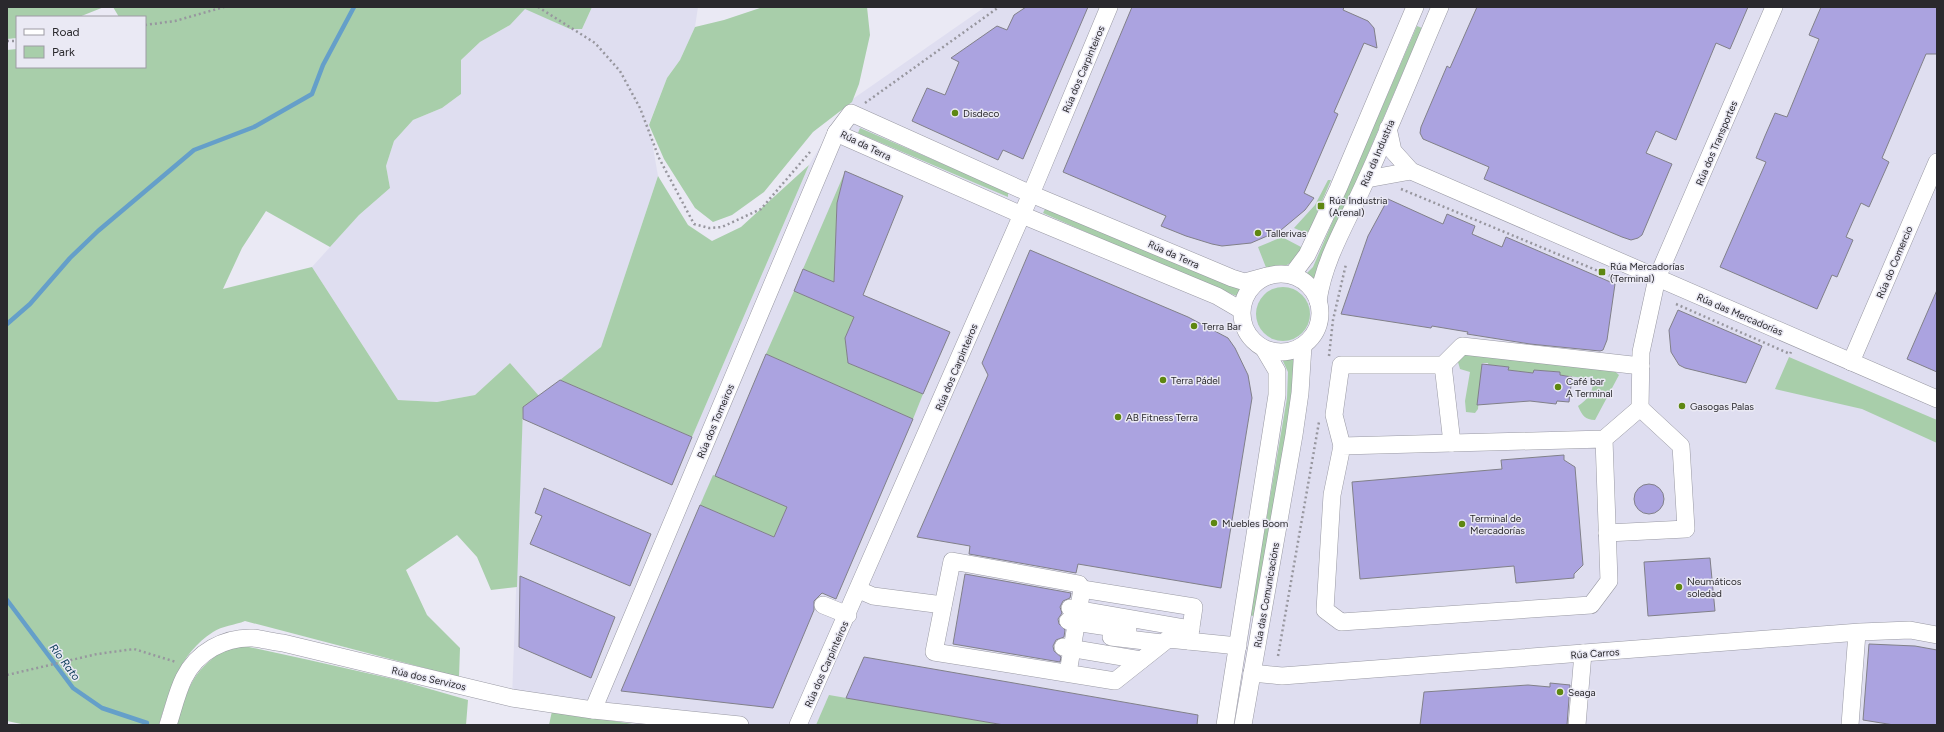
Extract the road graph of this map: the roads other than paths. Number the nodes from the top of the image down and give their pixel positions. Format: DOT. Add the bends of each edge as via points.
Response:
graph roads {
  1 [pos="1110,7"];
  2 [pos="1774,7"];
  3 [pos="1414,10"];
  4 [pos="1437,15"];
  5 [pos="1388,128"];
  6 [pos="836,133"];
  7 [pos="1937,162"];
  8 [pos="1411,171"];
  9 [pos="1367,179"];
  10 [pos="1031,194"];
  11 [pos="1022,214"];
  12 [pos="1292,275"];
  13 [pos="1267,276"];
  14 [pos="1657,278"];
  15 [pos="1318,301"];
  16 [pos="1241,310"];
  17 [pos="1303,346"];
  18 [pos="1264,349"];
  19 [pos="1851,362"];
  20 [pos="1443,365"];
  21 [pos="1641,366"];
  22 [pos="1937,399"];
  23 [pos="1640,408"];
  24 [pos="1604,439"];
  25 [pos="1452,443"];
  26 [pos="1342,446"];
  27 [pos="1607,533"];
  28 [pos="1082,589"];
  29 [pos="859,590"];
  30 [pos="823,605"];
  31 [pos="943,605"];
  32 [pos="848,615"];
  33 [pos="1072,621"];
  34 [pos="1857,633"];
  35 [pos="1190,635"];
  36 [pos="1937,635"];
  37 [pos="1165,641"];
  38 [pos="1238,646"];
  39 [pos="1584,653"];
  40 [pos="1067,658"];
  41 [pos="1136,664"];
  42 [pos="1252,673"];
  43 [pos="593,710"];
  44 [pos="1244,724"];
  45 [pos="168,725"];
  46 [pos="740,725"];
  47 [pos="798,725"];
  48 [pos="1225,725"];
  49 [pos="1577,725"];
  50 [pos="1850,725"];
  1 -- 10 [label="street, Rúa dos Carpinteiros"];
  2 -- 14 [label="street, Rúa dos Transportes"];
  3 -- 4 [label="street"];
  3 -- 12 [label="street" via="1338,189 1307,255"];
  4 -- 5 [label="street, Rúa da Industria"];
  5 -- 8 [label="street, Rúa das Mercadorías" via="1393,151"];
  5 -- 9 [label="street, Rúa da Industria"];
  6 -- 10 [label="street, Rúa da Terra" via="851,113"];
  6 -- 11 [label="street, Rúa da Terra"];
  6 -- 43 [label="street, Rúa dos Torneiros"];
  7 -- 19 [label="street, Rúa do Comercio"];
  8 -- 9 [label="street"];
  8 -- 14 [label="street, Rúa das Mercadorías"];
  9 -- 15 [label="street, Rúa da Industria" via="1333,252"];
  10 -- 11 [label="street, Rúa dos Carpinteiros"];
  10 -- 13 [label="street, Rúa da Terra" via="1232,278 1245,282"];
  11 -- 16 [label="street, Rúa da Terra" via="1217,296"];
  11 -- 29 [label="street, Rúa dos Carpinteiros"];
  12 -- 13 [label="street"];
  12 -- 15 [label="street" via="1312,290"];
  13 -- 16 [label="street" via="1249,289"];
  14 -- 19 [label="street, Rúa das Mercadorías"];
  14 -- 21 [label="street, Rúa dos Transportes" via="1641,352"];
  15 -- 17 [label="street" via="1318,326"];
  16 -- 18 [label="street, Rúa das Comunicacións" via="1243,326 1251,340"];
  17 -- 18 [label="street, Rúa das Comunicacións" via="1290,352 1277,353"];
  17 -- 42 [label="street, Rúa das Comunicacións" via="1294,435"];
  18 -- 38 [label="street, Rúa das Comunicacións" via="1277,371 1277,395"];
  19 -- 22 [label="street, Rúa das Mercadorías"];
  20 -- 21 [label="street" via="1462,346"];
  20 -- 25 [label="street"];
  20 -- 26 [label="street" via="1341,365 1334,415"];
  21 -- 23 [label="street, Rúa dos Transportes"];
  23 -- 24 [label="street"];
  23 -- 27 [label="street" via="1681,446 1686,529"];
  24 -- 25 [label="street"];
  24 -- 27 [label="street"];
  25 -- 26 [label="street"];
  26 -- 27 [label="street" via="1332,495 1325,610 1341,622 1591,605 1609,581"];
  28 -- 31 [label="street" via="1079,584 1072,582 952,561"];
  28 -- 33 [label="street"];
  28 -- 35 [label="street" via="1194,607"];
  29 -- 31 [label="street" via="874,596"];
  29 -- 32 [label="street, Rúa dos Carpinteiros"];
  30 -- 32 [label="street"];
  31 -- 40 [label="street" via="934,652"];
  32 -- 47 [label="street, Rúa dos Carpinteiros"];
  33 -- 35 [label="street"];
  33 -- 37 [label="street"];
  33 -- 40 [label="street"];
  34 -- 36 [label="street, Rúa Carros" via="1910,630"];
  34 -- 39 [label="street, Rúa Carros"];
  34 -- 50 [label="street"];
  35 -- 37 [label="street"];
  35 -- 38 [label="street"];
  37 -- 41 [label="street"];
  38 -- 48 [label="street, Rúa das Comunicacións"];
  39 -- 42 [label="street, Rúa Carros" via="1282,676"];
  39 -- 49 [label="street"];
  40 -- 41 [label="street"];
  40 -- 41 [label="street" via="1116,681"];
  42 -- 44 [label="street, Rúa das Comunicacións"];
  43 -- 45 [label="street, Rúa dos Servizos" via="512,698 283,643 252,638 216,645 200,657 184,678"];
  43 -- 46 [label="street, Rúa dos Servizos"];
}
